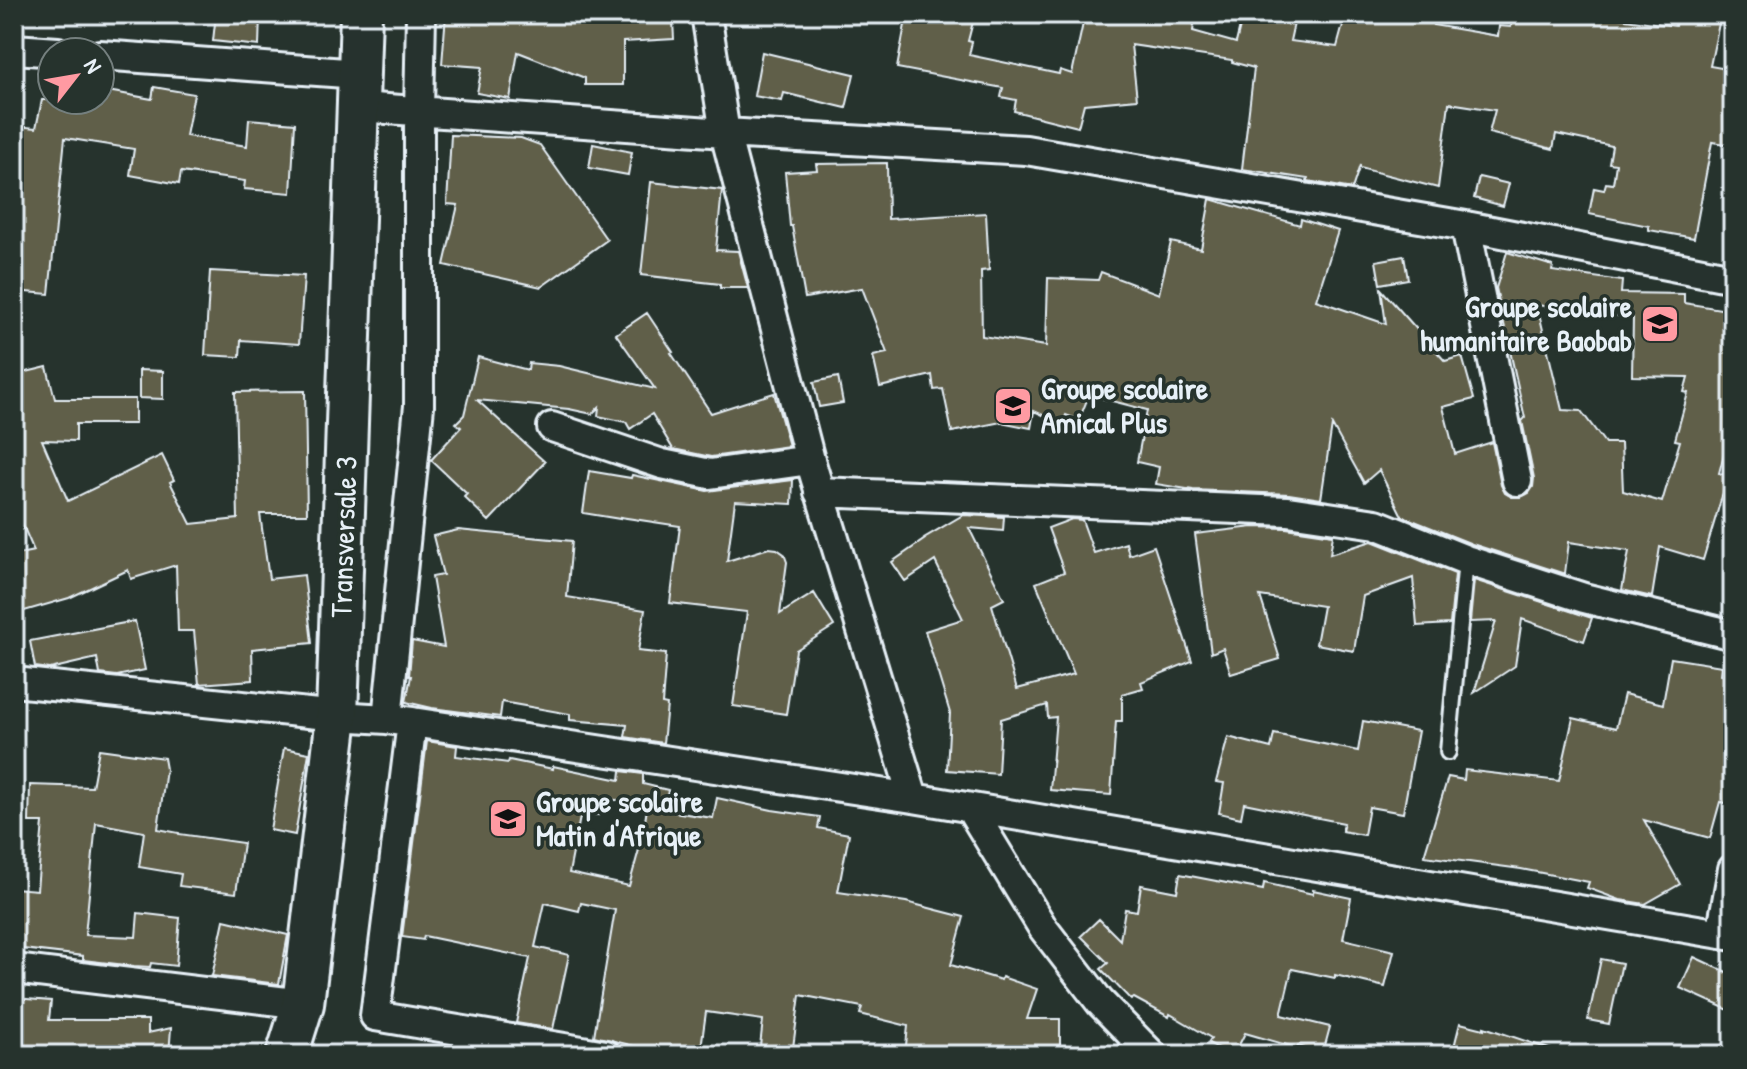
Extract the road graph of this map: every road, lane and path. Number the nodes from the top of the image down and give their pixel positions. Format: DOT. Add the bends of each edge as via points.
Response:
graph roads {
  1 [pos="361,14"];
  2 [pos="421,14"];
  3 [pos="706,14"];
  4 [pos="14,49"];
  5 [pos="36,50"];
  6 [pos="116,57"];
  7 [pos="359,90"];
  8 [pos="419,111"];
  9 [pos="725,133"];
  10 [pos="1466,226"];
  11 [pos="1733,278"];
  12 [pos="552,427"];
  13 [pos="810,460"];
  14 [pos="1517,481"];
  15 [pos="819,492"];
  16 [pos="1466,560"];
  17 [pos="1733,635"];
  18 [pos="14,682"];
  19 [pos="337,716"];
  20 [pos="400,720"];
  21 [pos="1448,752"];
  22 [pos="913,798"];
  23 [pos="970,808"];
  24 [pos="1733,869"];
  25 [pos="1727,935"];
  26 [pos="14,969"];
  27 [pos="303,1004"];
  28 [pos="287,1055"];
  29 [pos="606,1055"];
  30 [pos="1152,1055"];
  1 -- 7 [label="main road, Transversale 3"];
  2 -- 8 [label="street"];
  3 -- 9 [label="street"];
  4 -- 5 [label="street"];
  6 -- 7 [label="street"];
  7 -- 8 [label="street"];
  7 -- 19 [label="main road, Transversale 3"];
  8 -- 9 [label="street"];
  8 -- 20 [label="street" via="419,406"];
  9 -- 10 [label="street" via="1026,150"];
  9 -- 13 [label="street"];
  10 -- 11 [label="street"];
  10 -- 14 [label="street"];
  12 -- 13 [label="street" via="662,464 710,474"];
  13 -- 15 [label="street"];
  15 -- 16 [label="street" via="1288,511 1376,524"];
  15 -- 22 [label="street"];
  16 -- 17 [label="street" via="1584,598"];
  16 -- 21 [label="lane"];
  18 -- 19 [label="street"];
  19 -- 20 [label="street"];
  19 -- 27 [label="main road, Transversale 3"];
  20 -- 22 [label="street"];
  20 -- 29 [label="street" via="375,1016"];
  22 -- 23 [label="street"];
  23 -- 25 [label="street"];
  23 -- 30 [label="street" via="1043,928 1100,1002"];
  24 -- 25 [label="street"];
  26 -- 27 [label="street"];
  27 -- 28 [label="main road, Transversale 3"];
}
